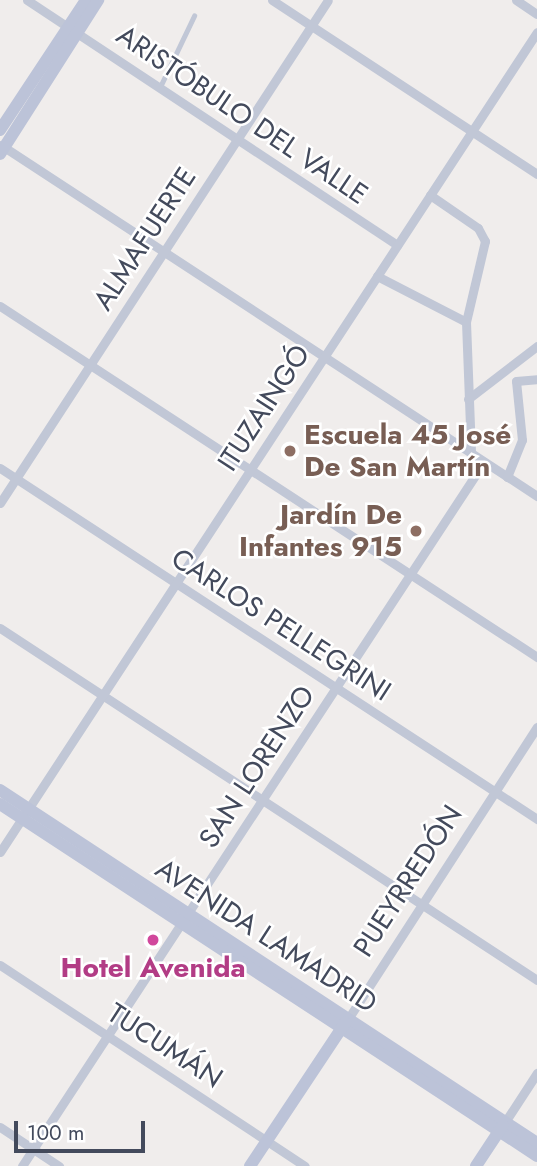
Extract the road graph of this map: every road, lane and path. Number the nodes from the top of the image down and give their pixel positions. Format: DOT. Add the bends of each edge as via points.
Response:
graph roads {
  1 [pos="27,0"];
  2 [pos="86,0"];
  3 [pos="98,0"];
  4 [pos="272,0"];
  5 [pos="328,0"];
  6 [pos="516,0"];
  7 [pos="537,13"];
  8 [pos="194,16"];
  9 [pos="312,25"];
  10 [pos="73,30"];
  11 [pos="537,32"];
  12 [pos="160,87"];
  13 [pos="0,130"];
  14 [pos="472,131"];
  15 [pos="237,139"];
  16 [pos="2,148"];
  17 [pos="537,174"];
  18 [pos="430,195"];
  19 [pos="397,245"];
  20 [pos="164,251"];
  21 [pos="377,276"];
  22 [pos="0,306"];
  23 [pos="466,321"];
  24 [pos="537,346"];
  25 [pos="324,357"];
  26 [pos="90,365"];
  27 [pos="537,379"];
  28 [pos="468,399"];
  29 [pos="471,454"];
  30 [pos="484,462"];
  31 [pos="0,468"];
  32 [pos="251,470"];
  33 [pos="508,477"];
  34 [pos="16,478"];
  35 [pos="537,496"];
  36 [pos="0,503"];
  37 [pos="411,574"];
  38 [pos="176,583"];
  39 [pos="0,628"];
  40 [pos="537,657"];
  41 [pos="336,688"];
  42 [pos="103,696"];
  43 [pos="537,727"];
  44 [pos="0,790"];
  45 [pos="495,792"];
  46 [pos="262,800"];
  47 [pos="0,804"];
  48 [pos="25,814"];
  49 [pos="537,819"];
  50 [pos="0,852"];
  51 [pos="422,904"];
  52 [pos="185,919"];
  53 [pos="0,965"];
  54 [pos="537,980"];
  55 [pos="344,1023"];
  56 [pos="108,1036"];
  57 [pos="537,1073"];
  58 [pos="0,1127"];
  59 [pos="502,1127"];
  60 [pos="267,1141"];
  61 [pos="537,1143"];
  62 [pos="33,1149"];
  63 [pos="537,1156"];
  64 [pos="22,1166"];
  65 [pos="59,1166"];
  66 [pos="250,1166"];
  67 [pos="305,1166"];
  68 [pos="476,1166"];
  1 -- 10 [label="street, ARISTÓBULO DEL VALLE"];
  2 -- 10 [label="main road"];
  3 -- 10 [label="main road"];
  4 -- 9 [label="street"];
  5 -- 9 [label="street, ALMAFUERTE"];
  6 -- 7 [label="street"];
  8 -- 12 [label="lane"];
  9 -- 14 [label="street"];
  9 -- 15 [label="street, ALMAFUERTE"];
  10 -- 12 [label="street, ARISTÓBULO DEL VALLE"];
  10 -- 13 [label="main road"];
  10 -- 16 [label="main road"];
  11 -- 14 [label="street, ITUZAINGÓ"];
  12 -- 15 [label="street, ARISTÓBULO DEL VALLE"];
  14 -- 17 [label="street"];
  14 -- 18 [label="street, ITUZAINGÓ"];
  15 -- 19 [label="street, ARISTÓBULO DEL VALLE"];
  15 -- 20 [label="street, ALMAFUERTE"];
  16 -- 20 [label="street"];
  18 -- 19 [label="street, ITUZAINGÓ"];
  18 -- 23 [label="street" via="483,234"];
  19 -- 21 [label="street, ITUZAINGÓ"];
  20 -- 25 [label="street"];
  20 -- 26 [label="street, ALMAFUERTE"];
  21 -- 23 [label="street"];
  21 -- 25 [label="street, ITUZAINGÓ"];
  22 -- 26 [label="street"];
  23 -- 28 [label="street"];
  24 -- 28 [label="street"];
  25 -- 29 [label="street"];
  25 -- 32 [label="street, ITUZAINGÓ"];
  26 -- 32 [label="street"];
  26 -- 34 [label="street, ALMAFUERTE"];
  27 -- 33 [label="street" via="516,381 522,440"];
  28 -- 29 [label="street"];
  29 -- 30 [label="street"];
  30 -- 33 [label="street"];
  30 -- 37 [label="street, SAN LORENZO"];
  31 -- 34 [label="street, CARLOS PELLEGRINI"];
  32 -- 37 [label="street"];
  32 -- 38 [label="street, ITUZAINGÓ"];
  33 -- 35 [label="street"];
  34 -- 36 [label="street, ALMAFUERTE"];
  34 -- 38 [label="street, CARLOS PELLEGRINI"];
  37 -- 40 [label="street"];
  37 -- 41 [label="street, SAN LORENZO"];
  38 -- 41 [label="street, CARLOS PELLEGRINI"];
  38 -- 42 [label="street, ITUZAINGÓ"];
  39 -- 42 [label="street"];
  41 -- 45 [label="street, CARLOS PELLEGRINI"];
  41 -- 46 [label="street, SAN LORENZO"];
  42 -- 46 [label="street"];
  42 -- 48 [label="street, ITUZAINGÓ"];
  43 -- 45 [label="street, PUEYRREDÓN"];
  44 -- 48 [label="main road, AVENIDA LAMADRID"];
  45 -- 49 [label="street, CARLOS PELLEGRINI"];
  45 -- 51 [label="street, PUEYRREDÓN"];
  46 -- 51 [label="street"];
  46 -- 52 [label="street, SAN LORENZO"];
  47 -- 48 [label="main road, AVENIDA LAMADRID"];
  48 -- 50 [label="street, ITUZAINGÓ"];
  48 -- 52 [label="main road, AVENIDA LAMADRID"];
  51 -- 54 [label="street"];
  51 -- 55 [label="street, PUEYRREDÓN"];
  52 -- 55 [label="main road, AVENIDA LAMADRID"];
  52 -- 56 [label="street, SAN LORENZO"];
  53 -- 56 [label="street, TUCUMÁN"];
  55 -- 59 [label="main road, AVENIDA LAMADRID"];
  55 -- 60 [label="main road, PUEYRREDÓN"];
  56 -- 60 [label="street, TUCUMÁN"];
  56 -- 62 [label="street, SAN LORENZO"];
  57 -- 59 [label="street"];
  58 -- 62 [label="street"];
  59 -- 61 [label="main road"];
  59 -- 63 [label="main road"];
  59 -- 68 [label="main road"];
  60 -- 66 [label="main road, PUEYRREDÓN"];
  60 -- 67 [label="street, TUCUMÁN"];
  62 -- 64 [label="street, SAN LORENZO"];
  62 -- 65 [label="street"];
}
